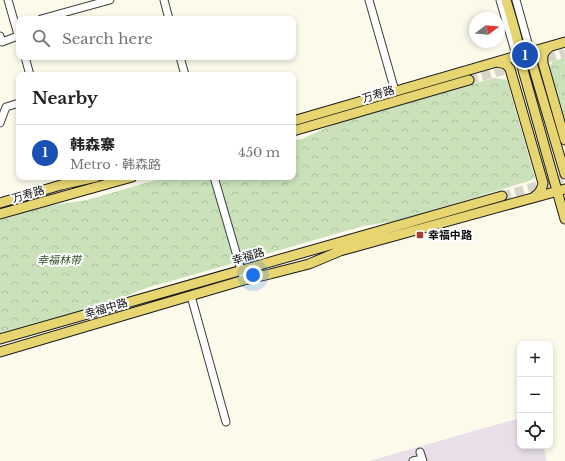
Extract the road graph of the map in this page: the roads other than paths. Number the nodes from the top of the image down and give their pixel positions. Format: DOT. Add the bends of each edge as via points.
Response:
graph roads {
  1 [pos="8,0"];
  2 [pos="110,0"];
  3 [pos="164,0"];
  4 [pos="369,0"];
  5 [pos="500,0"];
  6 [pos="506,0"];
  7 [pos="511,0"];
  8 [pos="516,0"];
  9 [pos="52,16"];
  10 [pos="168,16"];
  11 [pos="16,23"];
  12 [pos="0,36"];
  13 [pos="16,38"];
  14 [pos="565,42"];
  15 [pos="552,46"];
  16 [pos="524,53"];
  17 [pos="25,60"];
  18 [pos="181,60"];
  19 [pos="496,62"];
  20 [pos="29,72"];
  21 [pos="184,72"];
  22 [pos="469,80"];
  23 [pos="395,91"];
  24 [pos="16,104"];
  25 [pos="296,120"];
  26 [pos="0,123"];
  27 [pos="296,130"];
  28 [pos="565,140"];
  29 [pos="565,174"];
  30 [pos="121,180"];
  31 [pos="215,180"];
  32 [pos="60,181"];
  33 [pos="561,190"];
  34 [pos="502,196"];
  35 [pos="532,198"];
  36 [pos="0,203"];
  37 [pos="0,214"];
  38 [pos="565,219"];
  39 [pos="241,271"];
  40 [pos="244,280"];
  41 [pos="191,296"];
  42 [pos="0,339"];
  43 [pos="0,352"];
  44 [pos="226,422"];
  45 [pos="422,457"];
  46 [pos="413,461"];
  1 -- 11 [label="street"];
  2 -- 9 [label="street"];
  3 -- 10 [label="street"];
  4 -- 23 [label="street"];
  5 -- 16 [label="street" via="514,48"];
  6 -- 16 [label="main road"];
  7 -- 16 [label="main road"];
  8 -- 16 [label="street" via="528,43"];
  12 -- 13 [label="street" via="2,42"];
  14 -- 15 [label="main road"];
  15 -- 16 [label="main road"];
  15 -- 28 [label="main road" via="542,57"];
  16 -- 19 [label="main road"];
  16 -- 29 [label="main road" via="533,66"];
  16 -- 33 [label="main road" via="522,70"];
  17 -- 20 [label="street"];
  18 -- 21 [label="street"];
  19 -- 23 [label="main road"];
  19 -- 35 [label="main road" via="506,64 510,69 543,183 540,192"];
  22 -- 27 [label="main road, 万寿路"];
  23 -- 25 [label="main road"];
  24 -- 26 [label="street" via="6,107"];
  30 -- 37 [label="main road, 万寿路"];
  31 -- 39 [label="street"];
  32 -- 36 [label="main road"];
  33 -- 35 [label="main road, 幸福中路"];
  33 -- 38 [label="main road"];
  34 -- 39 [label="main road, 幸福路"];
  35 -- 40 [label="main road, 幸福中路" via="340,251 309,264"];
  39 -- 40 [label="street"];
  39 -- 42 [label="main road, 幸福路"];
  40 -- 41 [label="main road, 幸福中路"];
  41 -- 43 [label="main road, 幸福中路"];
  41 -- 44 [label="street"];
  45 -- 46 [label="street"];
}
